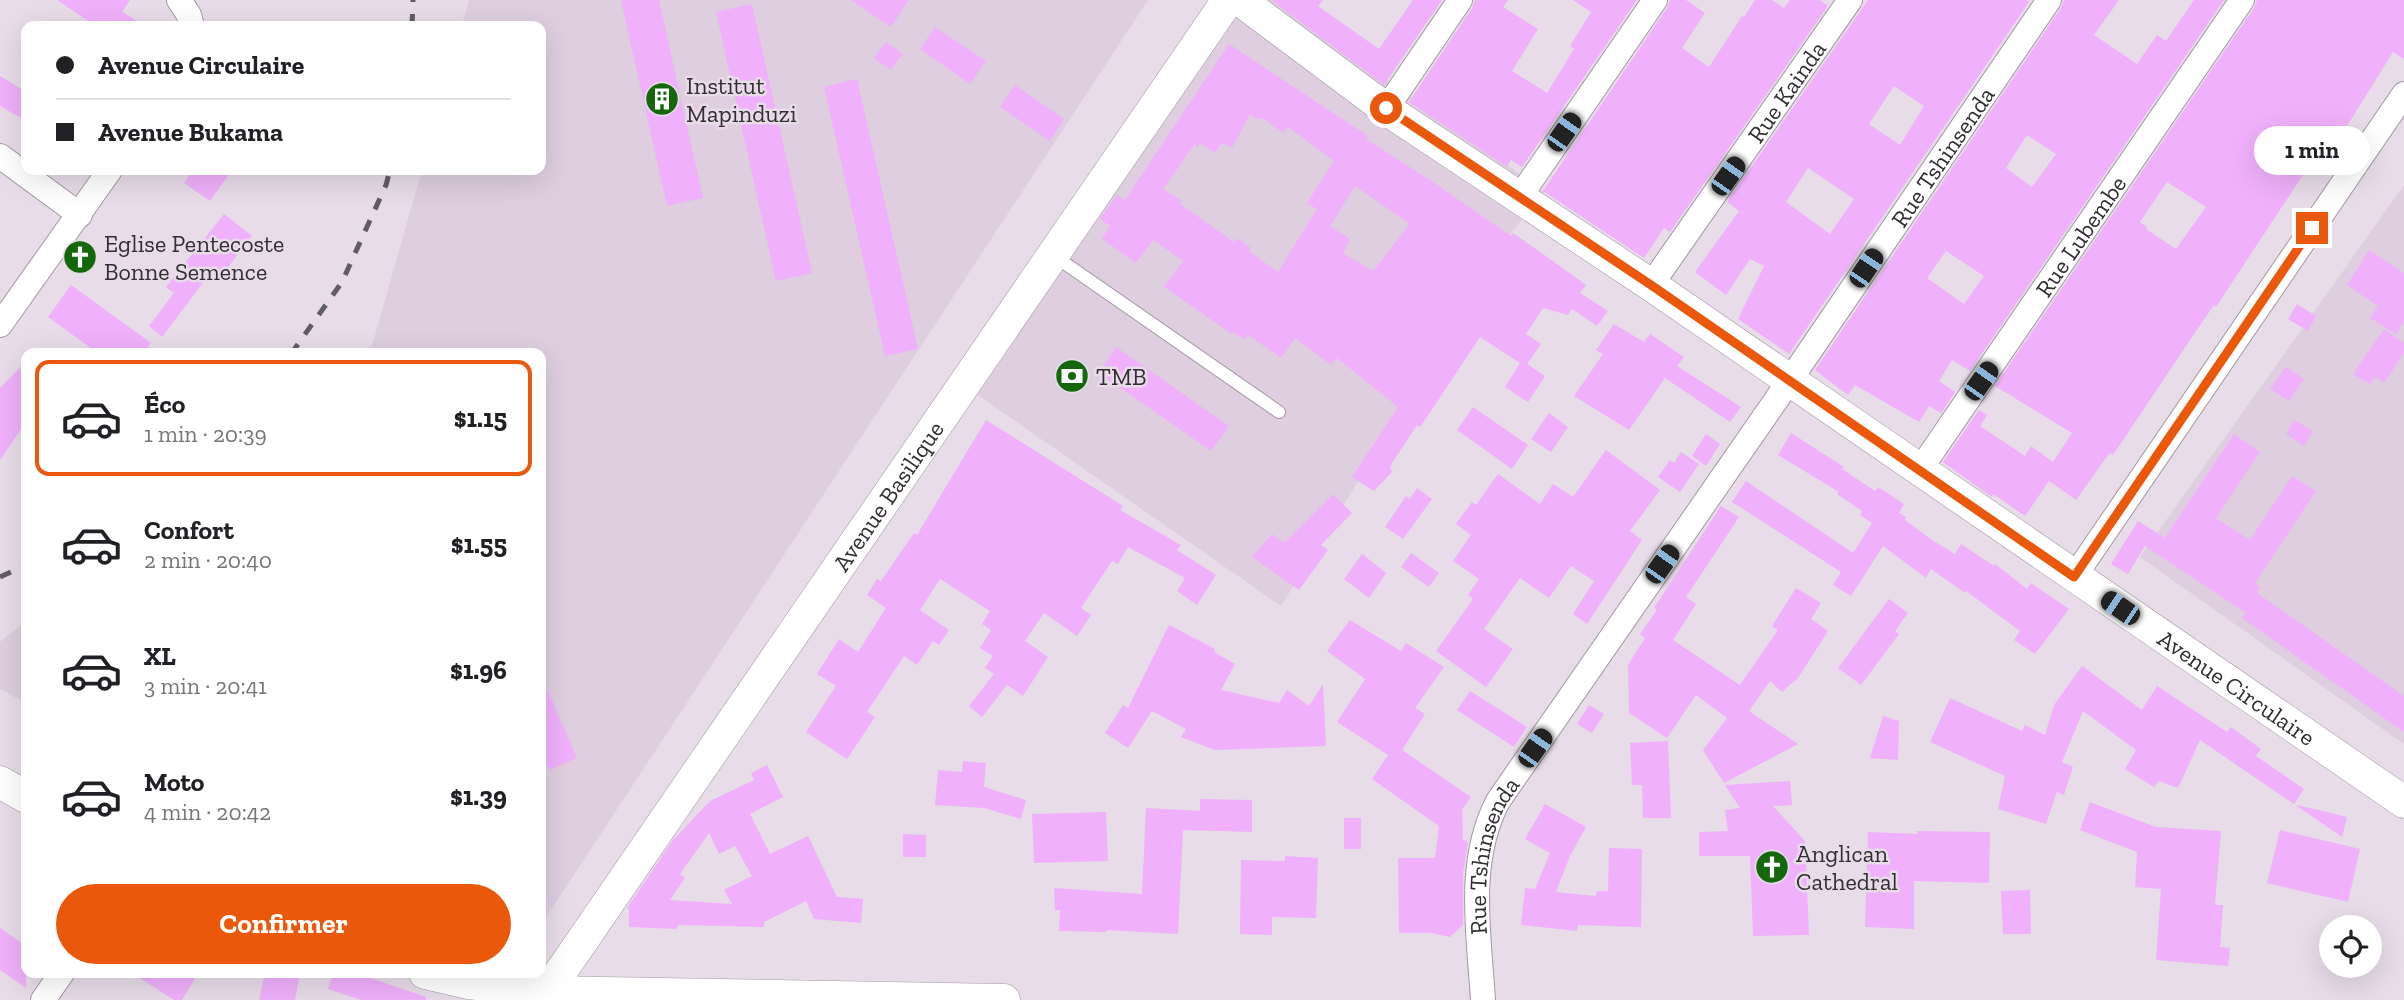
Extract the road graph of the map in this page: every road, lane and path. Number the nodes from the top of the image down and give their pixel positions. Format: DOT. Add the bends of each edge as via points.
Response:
graph roads {
  1 [pos="1228,0"];
  2 [pos="1240,0"];
  3 [pos="1460,0"];
  4 [pos="1655,0"];
  5 [pos="1850,0"];
  6 [pos="2049,0"];
  7 [pos="2242,0"];
  8 [pos="2404,94"];
  9 [pos="1386,108"];
  10 [pos="0,156"];
  11 [pos="21,172"];
  12 [pos="25,175"];
  13 [pos="107,175"];
  14 [pos="1519,198"];
  15 [pos="79,215"];
  16 [pos="1053,256"];
  17 [pos="1651,285"];
  18 [pos="0,325"];
  19 [pos="1790,380"];
  20 [pos="1279,412"];
  21 [pos="1919,471"];
  22 [pos="2074,577"];
  23 [pos="0,782"];
  24 [pos="21,794"];
  25 [pos="2404,802"];
  26 [pos="58,978"];
  27 [pos="446,978"];
  28 [pos="547,992"];
  29 [pos="43,1000"];
  30 [pos="894,1000"];
  31 [pos="1004,1000"];
  32 [pos="1483,1000"];
  1 -- 16 [label="street, Avenue Basilique"];
  2 -- 9 [label="street, Avenue Circulaire"];
  3 -- 9 [label="street"];
  4 -- 14 [label="street"];
  5 -- 17 [label="street, Rue Kainda"];
  6 -- 19 [label="street, Rue Tshinsenda"];
  7 -- 21 [label="street, Rue Lubembe"];
  8 -- 22 [label="street"];
  9 -- 14 [label="street, Avenue Circulaire"];
  10 -- 11 [label="street"];
  12 -- 15 [label="street"];
  13 -- 15 [label="street"];
  14 -- 17 [label="street, Avenue Circulaire"];
  15 -- 18 [label="street"];
  16 -- 20 [label="lane"];
  16 -- 28 [label="street, Avenue Basilique"];
  17 -- 19 [label="street, Avenue Circulaire"];
  19 -- 21 [label="street, Avenue Circulaire"];
  19 -- 32 [label="street, Rue Tshinsenda" via="1510,782 1489,819 1476,880"];
  21 -- 22 [label="street, Avenue Circulaire"];
  22 -- 25 [label="street, Avenue Circulaire"];
  23 -- 24 [label="street"];
  26 -- 29 [label="street"];
  27 -- 28 [label="street"];
  28 -- 30 [label="street"];
  30 -- 31 [label="street"];
}
